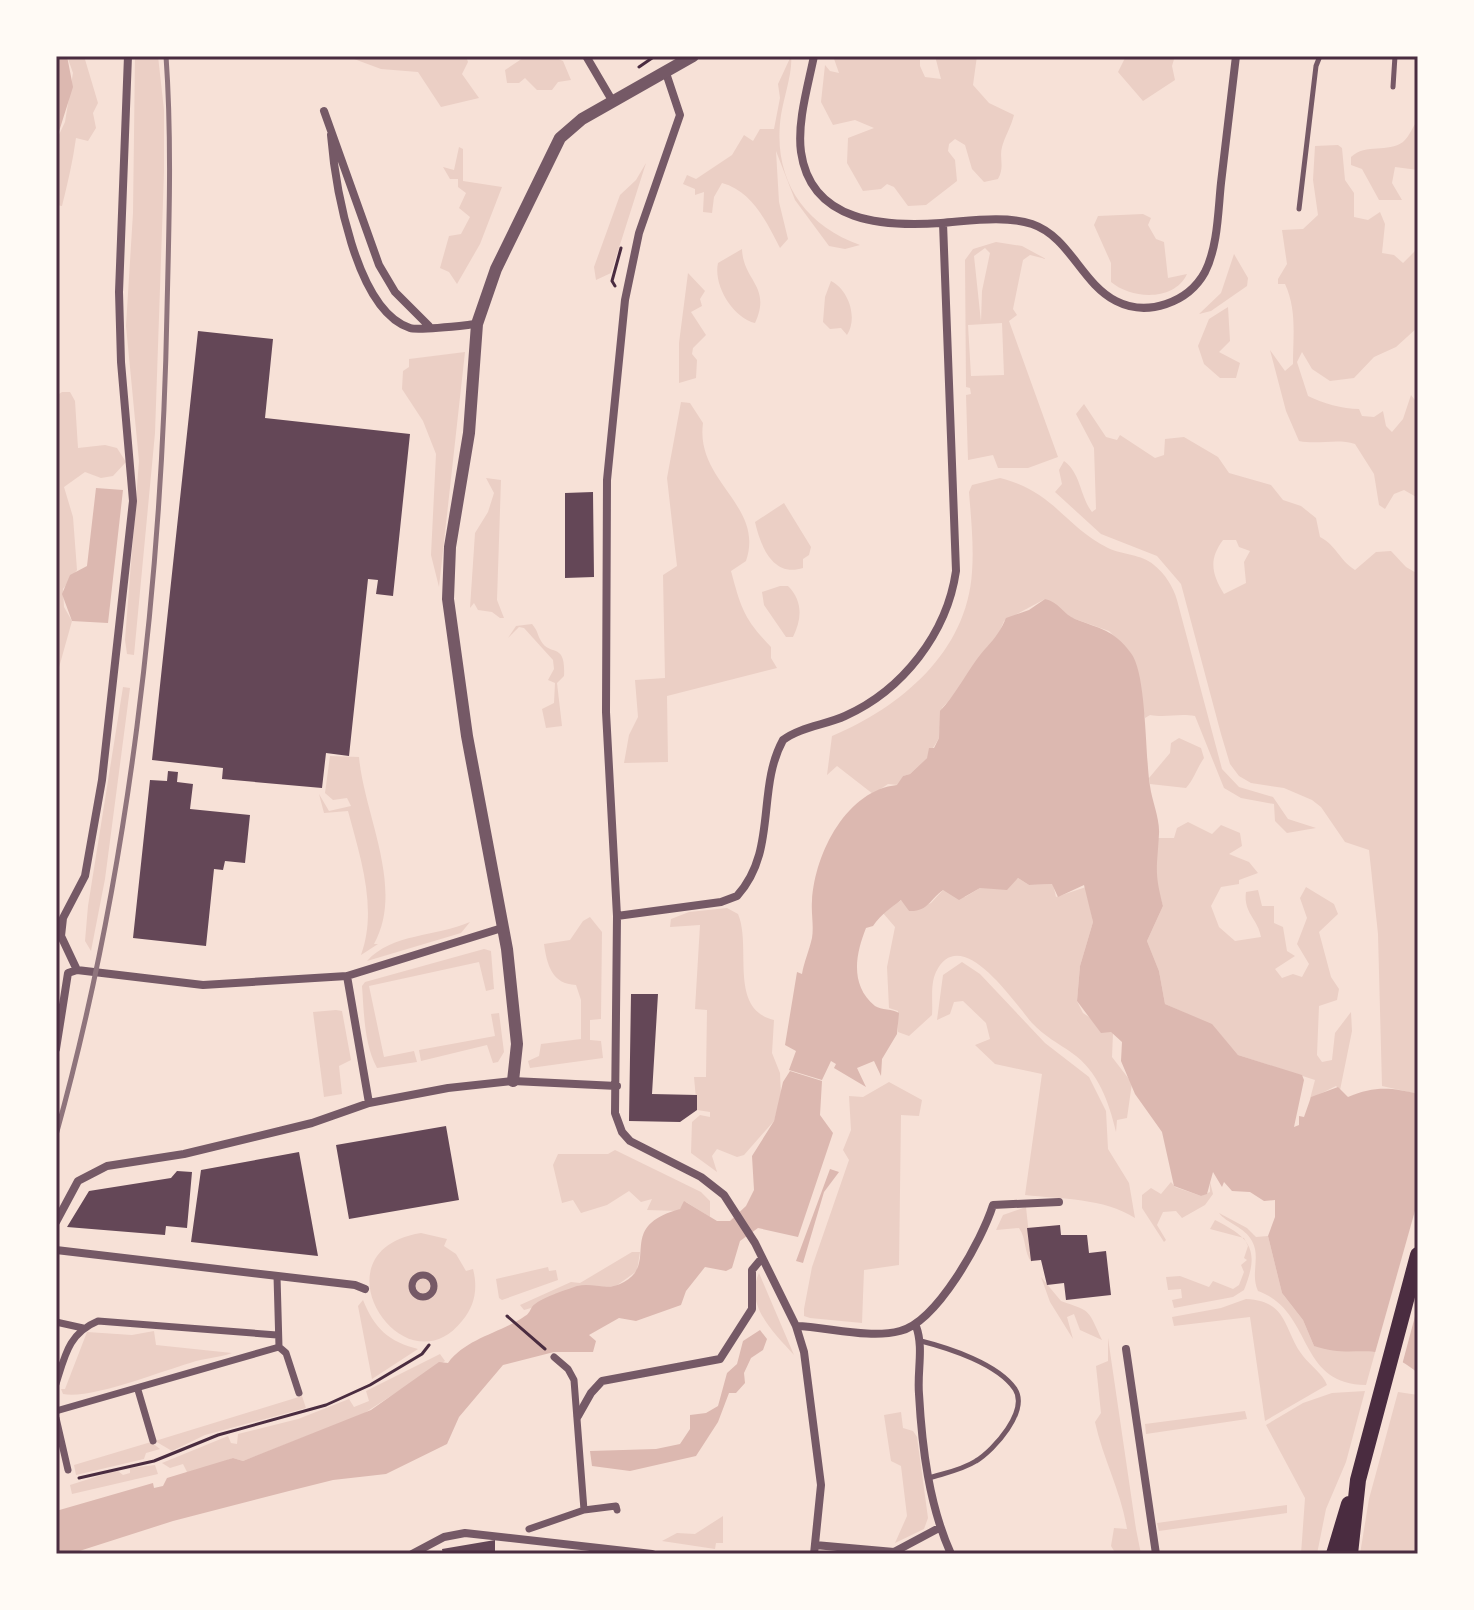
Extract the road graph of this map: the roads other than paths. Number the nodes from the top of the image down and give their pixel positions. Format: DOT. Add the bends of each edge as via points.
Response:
graph roads {
  1 [pos="128,56"];
  2 [pos="586,56"];
  3 [pos="693,56"];
  4 [pos="814,56"];
  5 [pos="1236,56"];
  6 [pos="1320,56"];
  7 [pos="1395,56"];
  8 [pos="666,73"];
  9 [pos="1393,87"];
  10 [pos="613,102"];
  11 [pos="324,111"];
  12 [pos="331,135"];
  13 [pos="1299,209"];
  14 [pos="943,223"];
  15 [pos="477,324"];
  16 [pos="429,326"];
  17 [pos="617,916"];
  18 [pos="502,928"];
  19 [pos="77,970"];
  20 [pos="347,976"];
  21 [pos="56,1049"];
  22 [pos="513,1081"];
  23 [pos="617,1086"];
  24 [pos="369,1103"];
  25 [pos="1059,1202"];
  26 [pos="56,1222"];
  27 [pos="56,1250"];
  28 [pos="1418,1255"];
  29 [pos="762,1258"];
  30 [pos="277,1276"];
  31 [pos="365,1289"];
  32 [pos="56,1322"];
  33 [pos="796,1326"];
  34 [pos="916,1326"];
  35 [pos="83,1328"];
  36 [pos="277,1335"];
  37 [pos="921,1341"];
  38 [pos="279,1347"];
  39 [pos="1126,1349"];
  40 [pos="554,1357"];
  41 [pos="56,1384"];
  42 [pos="138,1390"];
  43 [pos="299,1393"];
  44 [pos="56,1411"];
  45 [pos="578,1416"];
  46 [pos="56,1418"];
  47 [pos="153,1441"];
  48 [pos="68,1470"];
  49 [pos="929,1478"];
  50 [pos="1358,1480"];
  51 [pos="584,1510"];
  52 [pos="617,1510"];
  53 [pos="939,1528"];
  54 [pos="529,1529"];
  55 [pos="815,1549"];
  56 [pos="640,1553"];
  57 [pos="412,1554"];
  58 [pos="652,1554"];
  59 [pos="951,1554"];
  60 [pos="1156,1554"];
  61 [pos="1334,1554"];
  62 [pos="1350,1554"];
  1 -- 19 [label="street" via="119,292 133,501 102,780 85,876 63,918 61,936"];
  2 -- 10 [label="street"];
  3 -- 8 [label="street"];
  4 -- 14 [label="street" via="801,152 814,188 854,218 897,226"];
  5 -- 14 [label="street" via="1211,257 1192,289 1171,302 1154,308 1115,300 1097,288 1059,242 1031,224"];
  6 -- 13 [label="lane"];
  7 -- 9 [label="lane"];
  8 -- 10 [label="street"];
  8 -- 17 [label="street" via="680,115 639,233 625,300 607,480 606,712"];
  10 -- 15 [label="street" via="569,127 560,138 496,269"];
  11 -- 12 [label="street"];
  12 -- 16 [label="street" via="387,282"];
  12 -- 16 [label="street" via="334,172 365,279 391,315 412,329"];
  14 -- 17 [label="street" via="956,571 946,614 920,656 868,704 783,740 774,760 763,851 737,896"];
  15 -- 16 [label="street"];
  15 -- 18 [label="street" via="448,599"];
  17 -- 23 [label="street"];
  18 -- 20 [label="street"];
  18 -- 22 [label="street" via="516,1022"];
  19 -- 20 [label="street" via="203,985"];
  19 -- 21 [label="street" via="68,973 64,984"];
  20 -- 24 [label="street"];
  22 -- 23 [label="street"];
  22 -- 24 [label="street"];
  23 -- 29 [label="street" via="618,1124 630,1141 715,1186 738,1213"];
  24 -- 26 [label="street" via="312,1123 98,1169 78,1181"];
  25 -- 34 [label="street" via="993,1205 964,1267"];
  27 -- 30 [label="street"];
  28 -- 50 [label="highway"];
  29 -- 33 [label="street"];
  29 -- 45 [label="street" via="752,1270 752,1309 720,1359 602,1381"];
  30 -- 31 [label="street"];
  30 -- 36 [label="street"];
  32 -- 35 [label="street"];
  33 -- 34 [label="street" via="882,1332"];
  33 -- 55 [label="street" via="821,1485"];
  34 -- 37 [label="street"];
  35 -- 36 [label="street" via="110,1320"];
  35 -- 41 [label="street" via="69,1343"];
  36 -- 38 [label="street"];
  37 -- 49 [label="street" via="919,1398"];
  37 -- 49 [label="lane" via="978,1362 1007,1381 1019,1400 989,1450 976,1461"];
  38 -- 42 [label="street"];
  38 -- 43 [label="street" via="286,1353"];
  39 -- 60 [label="street"];
  40 -- 45 [label="street" via="574,1380"];
  42 -- 44 [label="street"];
  42 -- 47 [label="street"];
  45 -- 51 [label="street"];
  46 -- 48 [label="street"];
  49 -- 53 [label="street"];
  50 -- 61 [label="highway"];
  50 -- 62 [label="highway"];
  51 -- 52 [label="street"];
  51 -- 54 [label="street"];
  53 -- 55 [label="street" via="894,1552"];
  53 -- 59 [label="street"];
  56 -- 57 [label="street" via="465,1533 444,1537"];
  56 -- 58 [label="street"];
}
